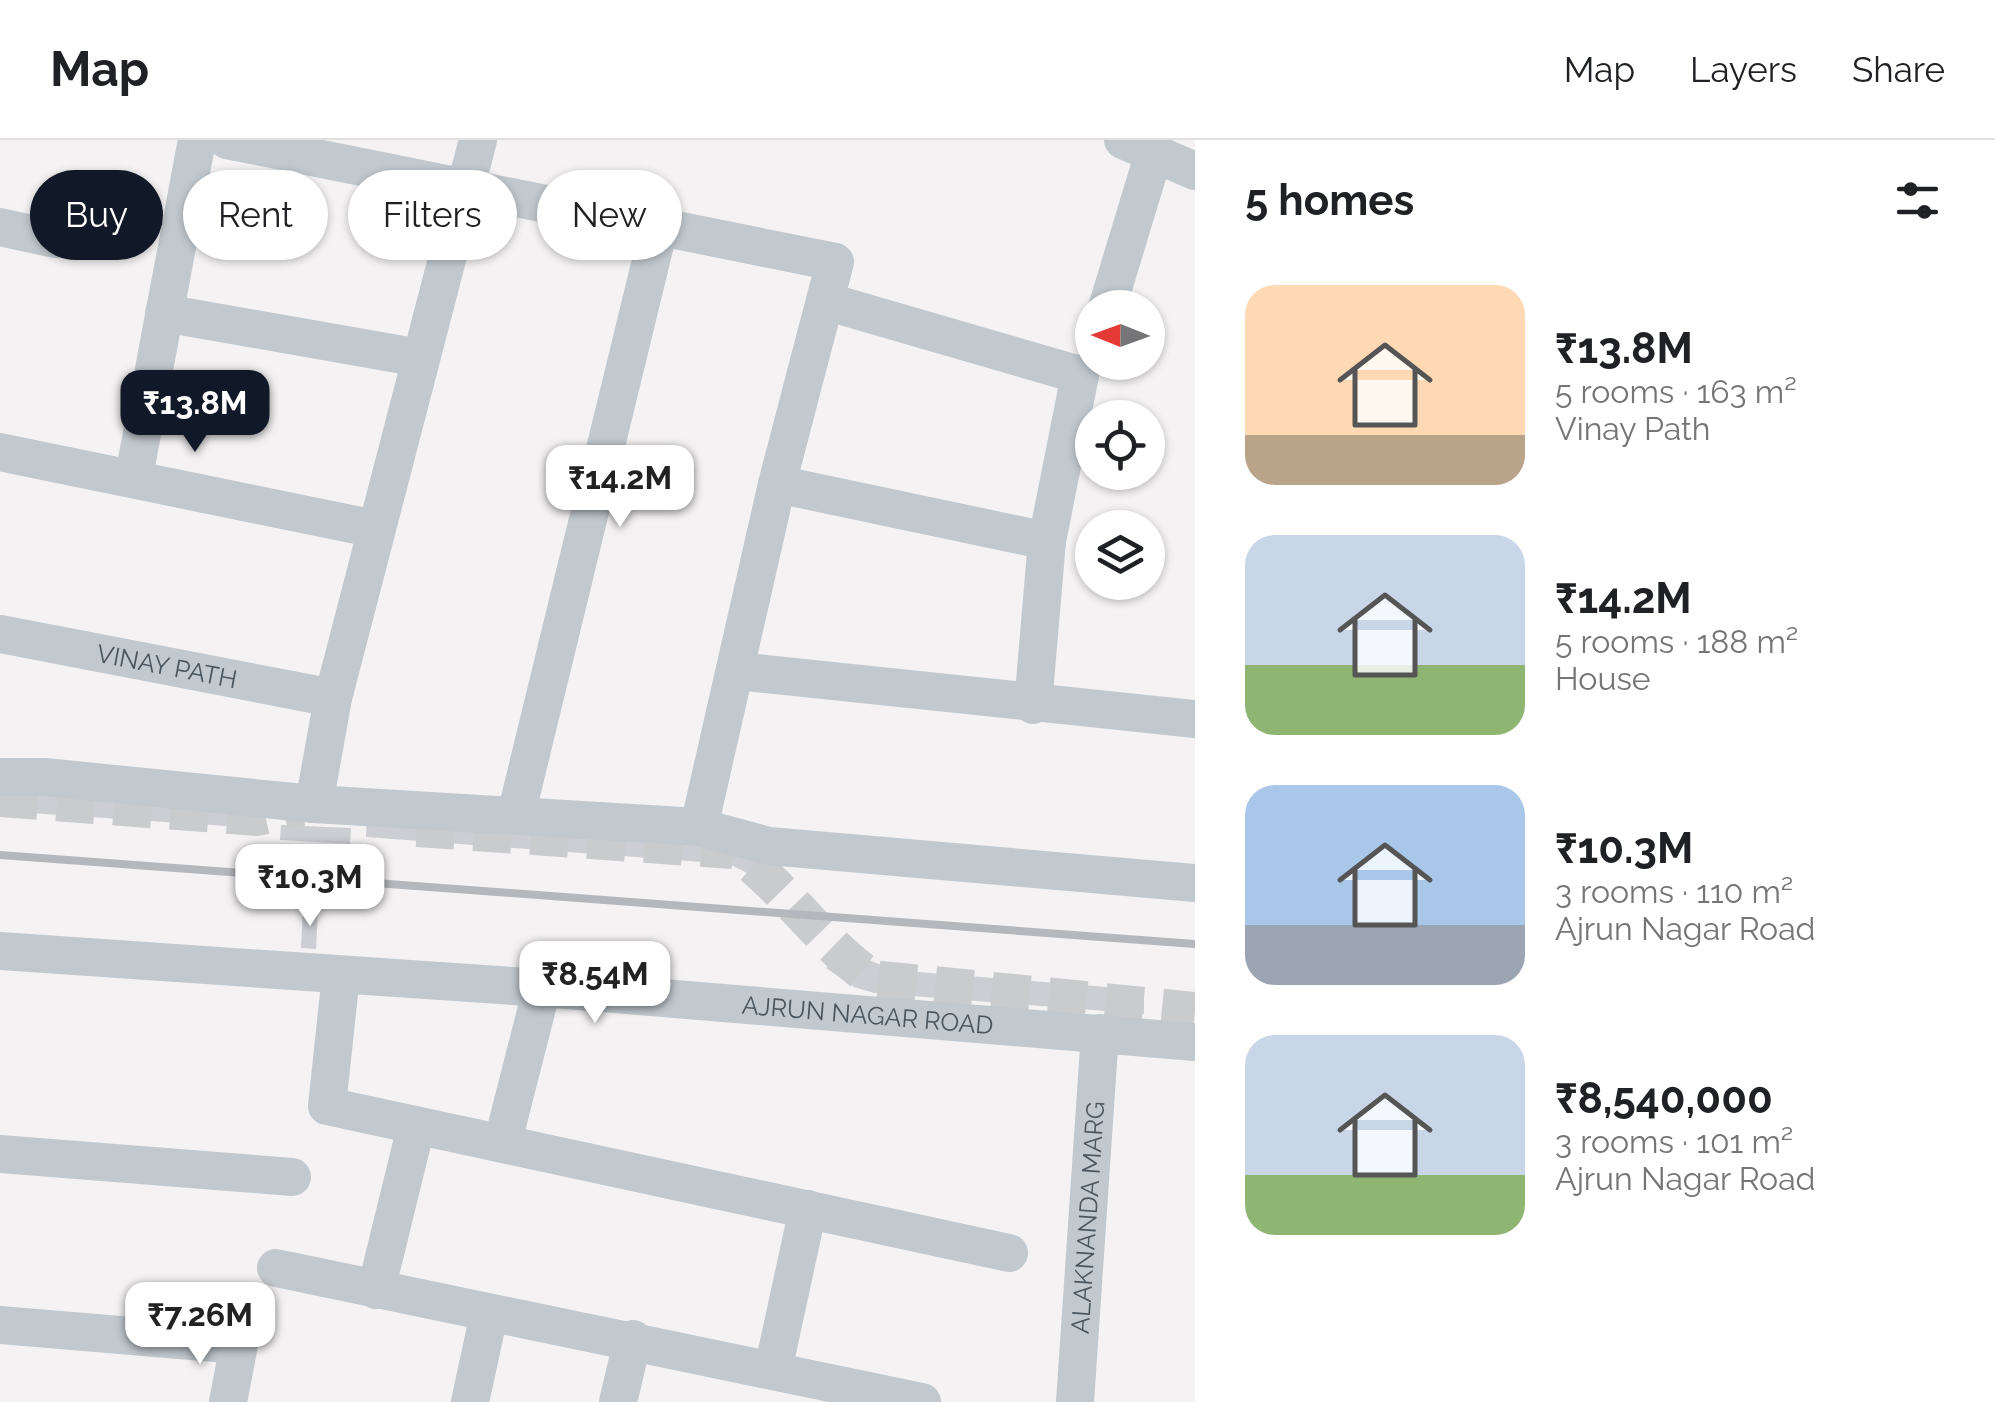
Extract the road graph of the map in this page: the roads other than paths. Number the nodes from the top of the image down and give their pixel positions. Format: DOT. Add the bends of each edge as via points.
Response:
graph roads {
  1 [pos="197,140"];
  2 [pos="227,140"];
  3 [pos="478,140"];
  4 [pos="1138,147"];
  5 [pos="1194,167"];
  6 [pos="370,170"];
  7 [pos="470,170"];
  8 [pos="0,227"];
  9 [pos="682,232"];
  10 [pos="30,234"];
  11 [pos="446,260"];
  12 [pos="651,260"];
  13 [pos="1110,290"];
  14 [pos="825,301"];
  15 [pos="164,312"];
  16 [pos="420,358"];
  17 [pos="0,452"];
  18 [pos="134,476"];
  19 [pos="777,484"];
  20 [pos="375,529"];
  21 [pos="1048,541"];
  22 [pos="0,634"];
  23 [pos="736,671"];
  24 [pos="333,698"];
  25 [pos="1033,704"];
  26 [pos="1195,719"];
  27 [pos="0,777"];
  28 [pos="314,804"];
  29 [pos="516,816"];
  30 [pos="699,826"];
  31 [pos="1195,883"];
  32 [pos="0,951"];
  33 [pos="340,975"];
  34 [pos="542,988"];
  35 [pos="1100,1034"];
  36 [pos="1195,1042"];
  37 [pos="416,1127"];
  38 [pos="504,1141"];
  39 [pos="0,1154"];
  40 [pos="292,1177"];
  41 [pos="808,1209"];
  42 [pos="1009,1253"];
  43 [pos="276,1268"];
  44 [pos="376,1290"];
  45 [pos="488,1314"];
  46 [pos="0,1325"];
  47 [pos="633,1339"];
  48 [pos="772,1370"];
  49 [pos="228,1402"];
  50 [pos="470,1402"];
  51 [pos="618,1402"];
  52 [pos="922,1402"];
  53 [pos="1075,1402"];
  1 -- 15 [label="street"];
  2 -- 6 [label="street"];
  3 -- 7 [label="street"];
  4 -- 5 [label="street"];
  4 -- 13 [label="street"];
  8 -- 10 [label="street"];
  9 -- 14 [label="street" via="836,262"];
  11 -- 16 [label="street"];
  12 -- 29 [label="street"];
  14 -- 19 [label="street"];
  14 -- 21 [label="street" via="1080,375"];
  15 -- 16 [label="street"];
  15 -- 18 [label="street"];
  16 -- 20 [label="street"];
  17 -- 18 [label="street"];
  18 -- 20 [label="street"];
  19 -- 21 [label="street"];
  19 -- 23 [label="street"];
  20 -- 24 [label="street"];
  21 -- 25 [label="street"];
  22 -- 24 [label="street, VINAY PATH"];
  23 -- 25 [label="street"];
  23 -- 30 [label="street"];
  24 -- 28 [label="street"];
  25 -- 26 [label="street"];
  27 -- 28 [label="street"];
  28 -- 29 [label="street"];
  29 -- 30 [label="street"];
  30 -- 31 [label="street" via="770,846"];
  32 -- 33 [label="street, AJRUN NAGAR ROAD"];
  33 -- 34 [label="street, AJRUN NAGAR ROAD"];
  33 -- 37 [label="street" via="327,1106"];
  34 -- 35 [label="street, AJRUN NAGAR ROAD"];
  34 -- 38 [label="street"];
  35 -- 36 [label="street, AJRUN NAGAR ROAD"];
  35 -- 53 [label="street, ALAKNANDA MARG"];
  37 -- 38 [label="street"];
  37 -- 44 [label="street"];
  38 -- 41 [label="street"];
  39 -- 40 [label="street"];
  41 -- 42 [label="street"];
  41 -- 48 [label="street"];
  43 -- 44 [label="street"];
  44 -- 45 [label="street"];
  45 -- 47 [label="street"];
  45 -- 50 [label="street"];
  46 -- 49 [label="street" via="239,1345"];
  47 -- 48 [label="street"];
  47 -- 51 [label="street"];
  48 -- 52 [label="street"];
}
